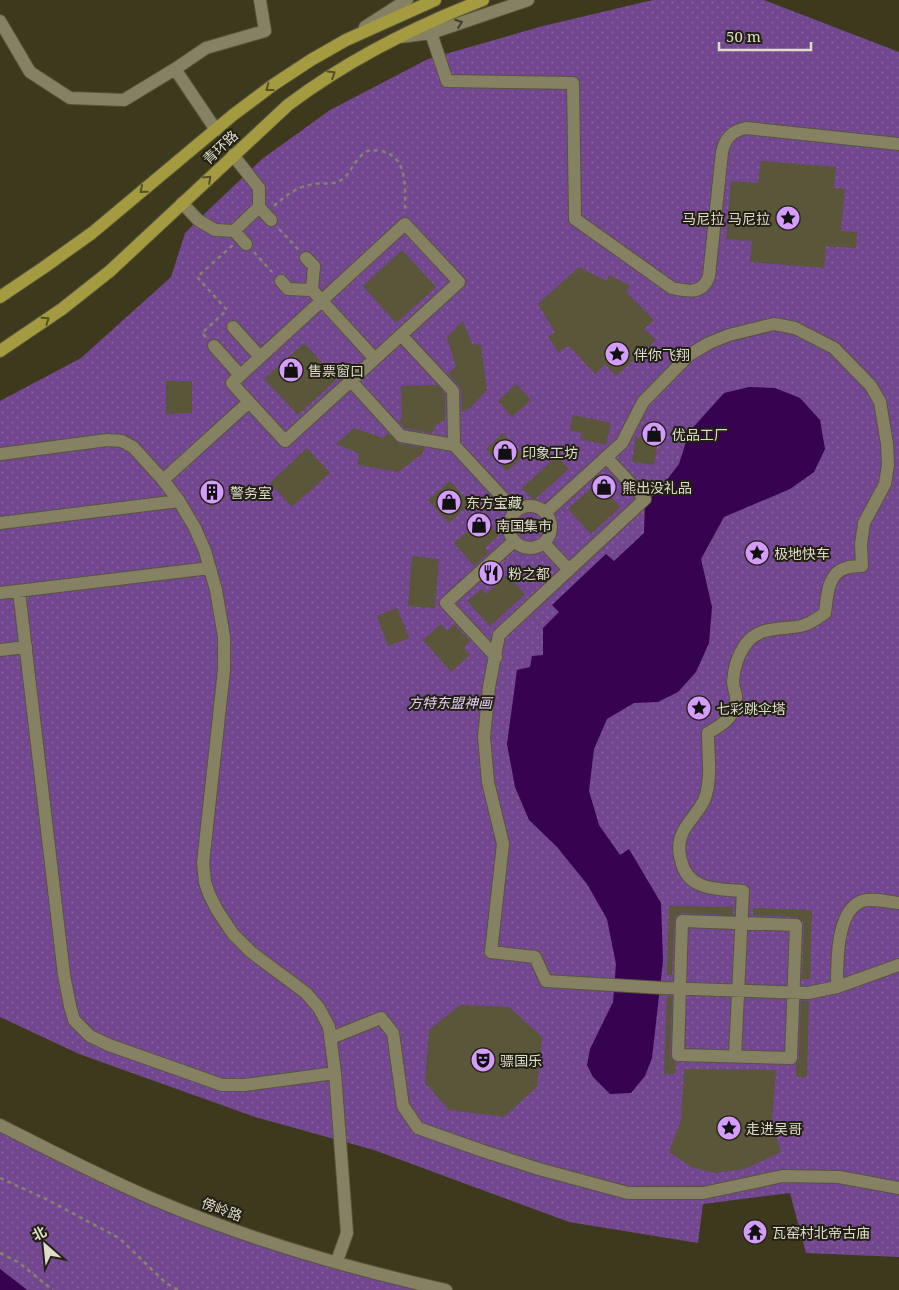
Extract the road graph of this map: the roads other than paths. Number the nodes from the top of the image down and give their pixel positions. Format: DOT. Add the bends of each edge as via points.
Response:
graph roads {
  1 [pos="260,0"];
  2 [pos="407,0"];
  3 [pos="435,0"];
  4 [pos="483,0"];
  5 [pos="528,0"];
  6 [pos="0,21"];
  7 [pos="431,33"];
  8 [pos="395,38"];
  9 [pos="346,40"];
  10 [pos="176,69"];
  11 [pos="216,130"];
  12 [pos="899,144"];
  13 [pos="233,156"];
  14 [pos="182,204"];
  15 [pos="306,258"];
  16 [pos="280,281"];
  17 [pos="312,290"];
  18 [pos="0,297"];
  19 [pos="322,301"];
  20 [pos="233,327"];
  21 [pos="401,334"];
  22 [pos="214,346"];
  23 [pos="0,350"];
  24 [pos="260,356"];
  25 [pos="375,359"];
  26 [pos="240,375"];
  27 [pos="350,381"];
  28 [pos="249,402"];
  29 [pos="454,445"];
  30 [pos="0,454"];
  31 [pos="606,457"];
  32 [pos="163,480"];
  33 [pos="179,501"];
  34 [pos="515,511"];
  35 [pos="546,512"];
  36 [pos="0,522"];
  37 [pos="514,542"];
  38 [pos="544,543"];
  39 [pos="210,568"];
  40 [pos="569,570"];
  41 [pos="19,591"];
  42 [pos="0,593"];
  43 [pos="26,647"];
  44 [pos="0,650"];
  45 [pos="496,657"];
  46 [pos="899,903"];
  47 [pos="742,923"];
  48 [pos="899,966"];
  49 [pos="836,986"];
  50 [pos="680,989"];
  51 [pos="738,991"];
  52 [pos="793,992"];
  53 [pos="331,1038"];
  54 [pos="735,1056"];
  55 [pos="335,1073"];
  56 [pos="0,1115"];
  57 [pos="0,1125"];
  58 [pos="50,1151"];
  59 [pos="899,1188"];
  60 [pos="337,1262"];
  61 [pos="446,1290"];
  1 -- 10 [label="street" via="265,31 206,48"];
  2 -- 9 [label="street"];
  3 -- 9 [label="main road, 青环路"];
  4 -- 8 [label="main road, 青环路"];
  7 -- 5 [label="street, one-way"];
  6 -- 10 [label="street" via="30,72 70,98 124,100"];
  7 -- 8 [label="street"];
  7 -- 12 [label="street" via="447,81 574,83 575,219 664,284 681,290 698,289 709,276 722,152 730,135 746,128"];
  13 -- 8 [label="main road, 青环路, one-way" via="316,84"];
  9 -- 11 [label="main road, 青环路, one-way" via="273,85"];
  10 -- 11 [label="street"];
  11 -- 18 [label="main road, 青环路, one-way" via="92,233"];
  14 -- 13 [label="main road, 青环路, one-way"];
  13 -- 14 [label="street" via="259,188 266,214 240,237 215,230 198,220"];
  23 -- 14 [label="main road, 青环路, one-way" via="62,309 110,271"];
  15 -- 17 [label="street" via="314,266"];
  16 -- 17 [label="street" via="288,290"];
  17 -- 19 [label="street"];
  19 -- 21 [label="street" via="406,224 459,282"];
  19 -- 24 [label="street"];
  19 -- 25 [label="street"];
  20 -- 24 [label="street"];
  21 -- 25 [label="street"];
  21 -- 29 [label="street" via="453,391"];
  22 -- 26 [label="street"];
  24 -- 26 [label="street"];
  25 -- 27 [label="street"];
  26 -- 28 [label="street" via="232,383"];
  27 -- 28 [label="street" via="285,441"];
  27 -- 29 [label="street" via="401,436"];
  28 -- 32 [label="street"];
  29 -- 34 [label="street"];
  30 -- 32 [label="street" via="122,441 133,447"];
  31 -- 35 [label="street"];
  31 -- 40 [label="street" via="645,499"];
  31 -- 47 [label="street" via="622,443 643,402 689,354 708,343 752,328 774,324 795,328 834,348 871,386 880,402 888,465 885,484 864,523 862,566 844,568 834,576 828,587 825,614 802,626 770,629 755,635 745,644 736,664 733,682 736,705 732,715 708,733 709,784 704,801 683,832 678,851 687,876 698,884 743,891"];
  32 -- 33 [label="street"];
  33 -- 36 [label="street"];
  33 -- 39 [label="street" via="195,528"];
  34 -- 35 [label="street" via="525,506 536,506"];
  34 -- 37 [label="street" via="509,521 508,532"];
  35 -- 38 [label="street" via="551,522 550,534"];
  37 -- 38 [label="street" via="523,548 534,548"];
  37 -- 45 [label="street" via="446,603"];
  38 -- 40 [label="street"];
  39 -- 41 [label="street"];
  39 -- 53 [label="street" via="224,637 224,670 204,882 232,934 306,993 319,1008"];
  40 -- 45 [label="street" via="499,635"];
  41 -- 42 [label="street"];
  41 -- 43 [label="street"];
  43 -- 44 [label="street"];
  43 -- 55 [label="street" via="64,975 74,1020 90,1036 110,1045 222,1084 245,1085"];
  45 -- 50 [label="street" via="484,737 488,782 503,844 491,952 535,957 546,981"];
  46 -- 49 [label="street" via="861,901 852,908 845,919 838,950"];
  47 -- 50 [label="street" via="682,921"];
  47 -- 51 [label="street"];
  47 -- 52 [label="street" via="796,925"];
  48 -- 49 [label="street"];
  49 -- 52 [label="street" via="808,993"];
  50 -- 51 [label="street"];
  50 -- 54 [label="street" via="678,1055"];
  51 -- 52 [label="street"];
  51 -- 54 [label="street"];
  52 -- 54 [label="street" via="791,1058"];
  53 -- 55 [label="street"];
  53 -- 59 [label="street" via="381,1018 393,1033 402,1106 418,1128 548,1172 628,1193 703,1193 782,1176 839,1177"];
  55 -- 60 [label="street" via="346,1233"];
  56 -- 58 [label="street"];
  57 -- 58 [label="street, 傍岭路"];
  58 -- 60 [label="street, 傍岭路" via="154,1200 228,1228"];
  60 -- 61 [label="street, 傍岭路"];
}
